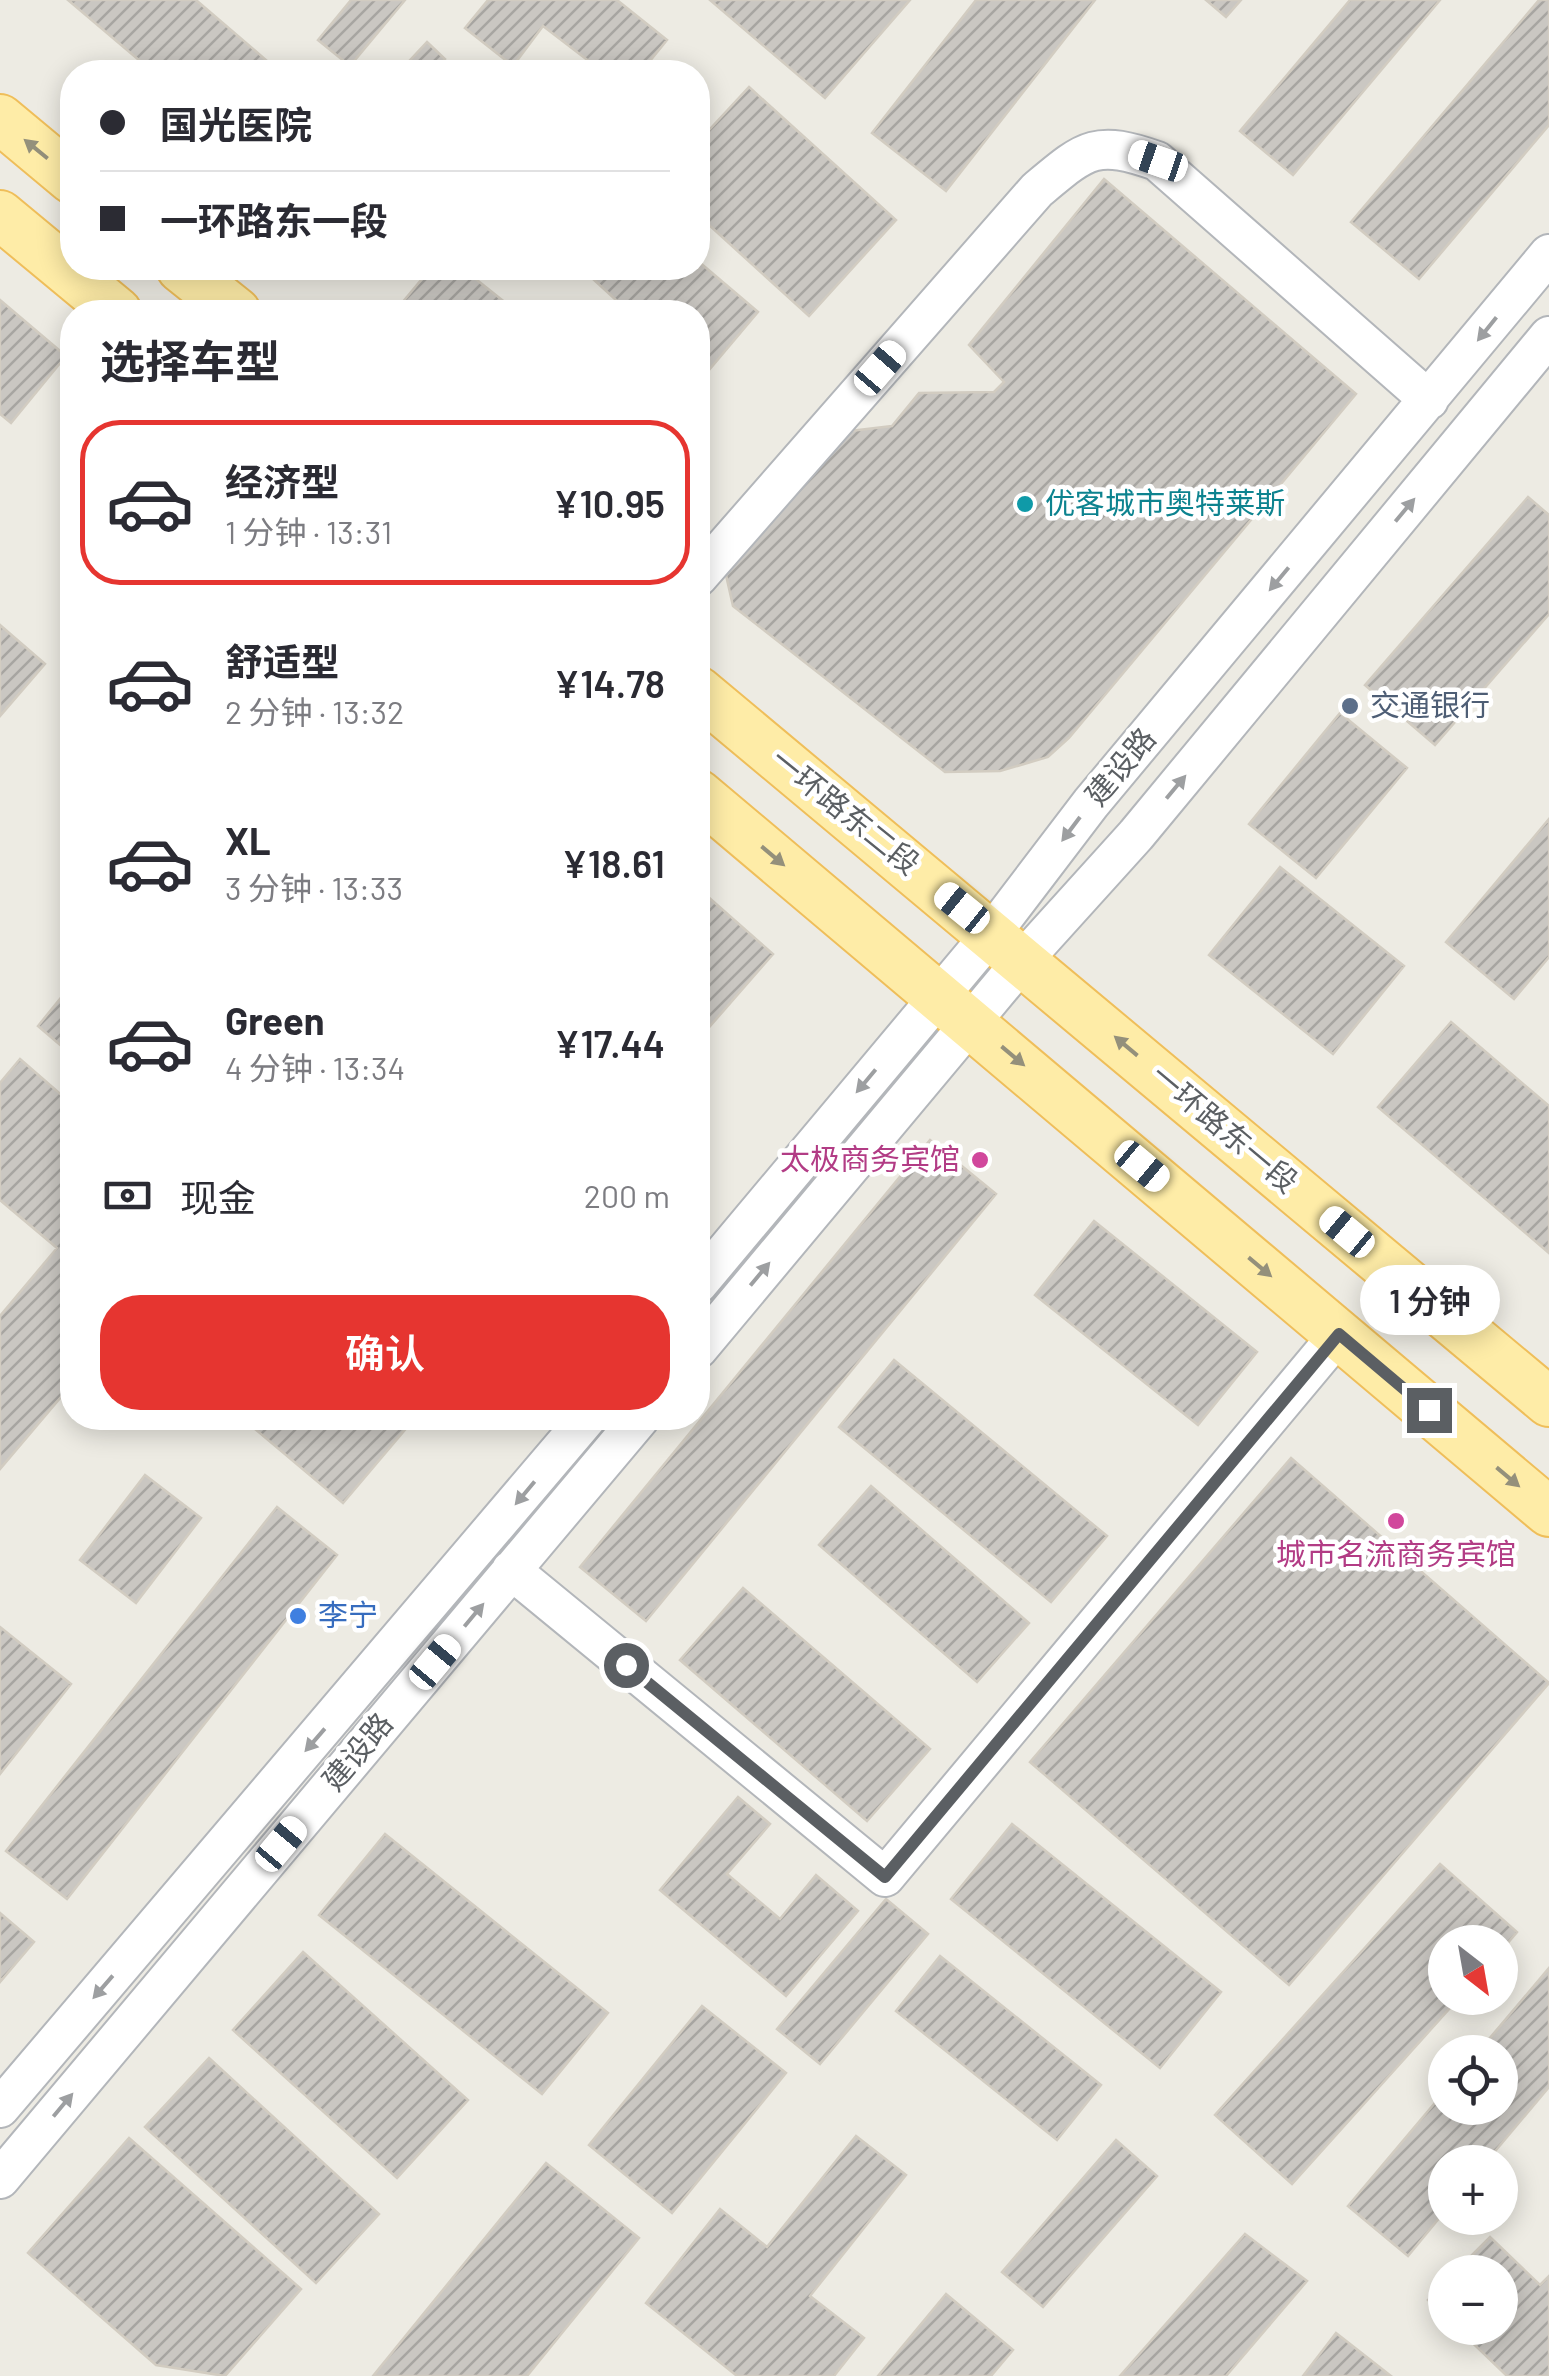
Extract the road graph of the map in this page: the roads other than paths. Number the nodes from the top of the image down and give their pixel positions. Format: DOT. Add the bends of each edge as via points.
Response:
graph roads {
  1 [pos="0,119"];
  2 [pos="60,169"];
  3 [pos="0,215"];
  4 [pos="1549,254"];
  5 [pos="60,264"];
  6 [pos="79,280"];
  7 [pos="196,280"];
  8 [pos="103,300"];
  9 [pos="221,300"];
  10 [pos="1549,336"];
  11 [pos="1429,400"];
  12 [pos="710,563"];
  13 [pos="710,701"];
  14 [pos="710,804"];
  15 [pos="1008,946"];
  16 [pos="955,1007"];
  17 [pos="710,1271"];
  18 [pos="710,1333"];
  19 [pos="1339,1334"];
  20 [pos="1549,1402"];
  21 [pos="578,1430"];
  22 [pos="630,1430"];
  23 [pos="1549,1512"];
  24 [pos="512,1570"];
  25 [pos="0,2108"];
  26 [pos="0,2180"];
  2 -- 1 [label="main road, one-way"];
  3 -- 5 [label="main road"];
  4 -- 11 [label="street, 建设路, one-way"];
  6 -- 8 [label="main road"];
  7 -- 9 [label="main road"];
  15 -- 10 [label="street, 建设路, one-way" via="1136,835"];
  11 -- 12 [label="street" via="1158,161 1117,147 1085,150 1037,190"];
  11 -- 15 [label="street, 建设路, one-way" via="1091,802"];
  13 -- 15 [label="main road, 一环路东二段"];
  14 -- 16 [label="main road, one-way"];
  15 -- 16 [label="street, 建设路"];
  20 -- 15 [label="main road, 一环路东一段, one-way"];
  16 -- 17 [label="street, 建设路, one-way"];
  18 -- 16 [label="street, 建设路, one-way"];
  16 -- 19 [label="main road, one-way"];
  19 -- 23 [label="main road, one-way"];
  19 -- 24 [label="street" via="885,1877"];
  21 -- 25 [label="street, 建设路, one-way"];
  22 -- 24 [label="street, 建设路"];
  26 -- 24 [label="street, 建设路, one-way"];
}
